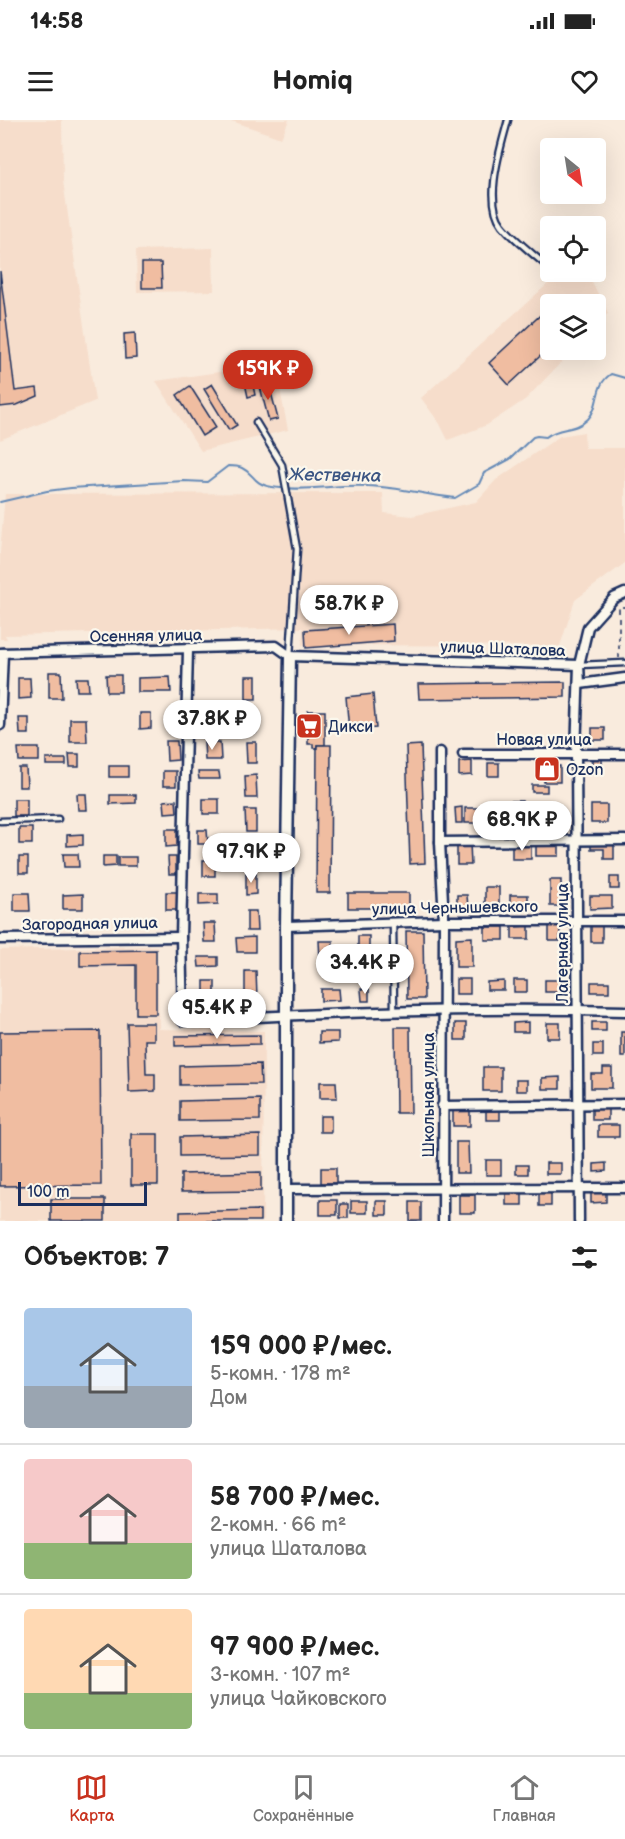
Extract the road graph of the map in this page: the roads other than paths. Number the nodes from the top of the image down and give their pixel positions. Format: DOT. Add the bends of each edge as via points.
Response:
graph roads {
  1 [pos="508,120"];
  2 [pos="540,259"];
  3 [pos="256,422"];
  4 [pos="625,593"];
  5 [pos="188,650"];
  6 [pos="1,653"];
  7 [pos="290,656"];
  8 [pos="622,663"];
  9 [pos="579,665"];
  10 [pos="625,678"];
  11 [pos="0,725"];
  12 [pos="441,752"];
  13 [pos="576,753"];
  14 [pos="463,754"];
  15 [pos="625,754"];
  16 [pos="58,819"];
  17 [pos="0,821"];
  18 [pos="576,839"];
  19 [pos="625,840"];
  20 [pos="440,842"];
  21 [pos="577,920"];
  22 [pos="444,921"];
  23 [pos="625,921"];
  24 [pos="393,923"];
  25 [pos="286,926"];
  26 [pos="181,937"];
  27 [pos="0,939"];
  28 [pos="442,1010"];
  29 [pos="578,1010"];
  30 [pos="625,1011"];
  31 [pos="394,1012"];
  32 [pos="286,1015"];
  33 [pos="578,1104"];
  34 [pos="625,1104"];
  35 [pos="442,1106"];
  36 [pos="443,1188"];
  37 [pos="579,1188"];
  38 [pos="625,1188"];
  39 [pos="286,1190"];
  40 [pos="286,1221"];
  41 [pos="443,1221"];
  42 [pos="579,1221"];
  1 -- 2 [label="lane" via="495,173 495,211 502,224"];
  3 -- 7 [label="lane" via="282,465 297,549"];
  4 -- 9 [label="street, Лагерная улица" via="614,598 588,627"];
  5 -- 6 [label="street, Осенняя улица"];
  5 -- 7 [label="street, Осенняя улица" via="276,646"];
  5 -- 26 [label="street"];
  6 -- 11 [label="street"];
  7 -- 9 [label="street, улица Шаталова"];
  7 -- 25 [label="street"];
  8 -- 9 [label="lane"];
  9 -- 10 [label="street, улица Шаталова" via="580,684"];
  9 -- 13 [label="street, Лагерная улица"];
  12 -- 20 [label="street, Школьная улица"];
  13 -- 14 [label="street, Новая улица"];
  13 -- 15 [label="street, Новая улица"];
  13 -- 18 [label="street, Лагерная улица"];
  16 -- 17 [label="lane"];
  18 -- 19 [label="street"];
  18 -- 20 [label="street"];
  18 -- 21 [label="street, Лагерная улица"];
  20 -- 22 [label="street, Школьная улица"];
  21 -- 22 [label="street, улица Чернышевского"];
  21 -- 23 [label="street, улица Чернышевского"];
  21 -- 29 [label="street, Лагерная улица"];
  22 -- 24 [label="street, улица Чернышевского"];
  22 -- 28 [label="street, Школьная улица"];
  24 -- 25 [label="street, улица Чернышевского"];
  24 -- 31 [label="lane"];
  25 -- 32 [label="street"];
  26 -- 27 [label="street, Загородная улица"];
  26 -- 32 [label="street" via="183,1021"];
  28 -- 29 [label="street"];
  28 -- 31 [label="street"];
  28 -- 35 [label="street, Школьная улица"];
  29 -- 30 [label="street"];
  29 -- 33 [label="street, Лагерная улица"];
  31 -- 32 [label="street"];
  32 -- 39 [label="street"];
  33 -- 34 [label="street"];
  33 -- 35 [label="street"];
  33 -- 37 [label="street, Лагерная улица"];
  35 -- 36 [label="street, Школьная улица"];
  36 -- 37 [label="street"];
  36 -- 39 [label="street"];
  36 -- 41 [label="street, Школьная улица"];
  37 -- 38 [label="street"];
  37 -- 42 [label="street, Лагерная улица"];
  39 -- 40 [label="street"];
}
